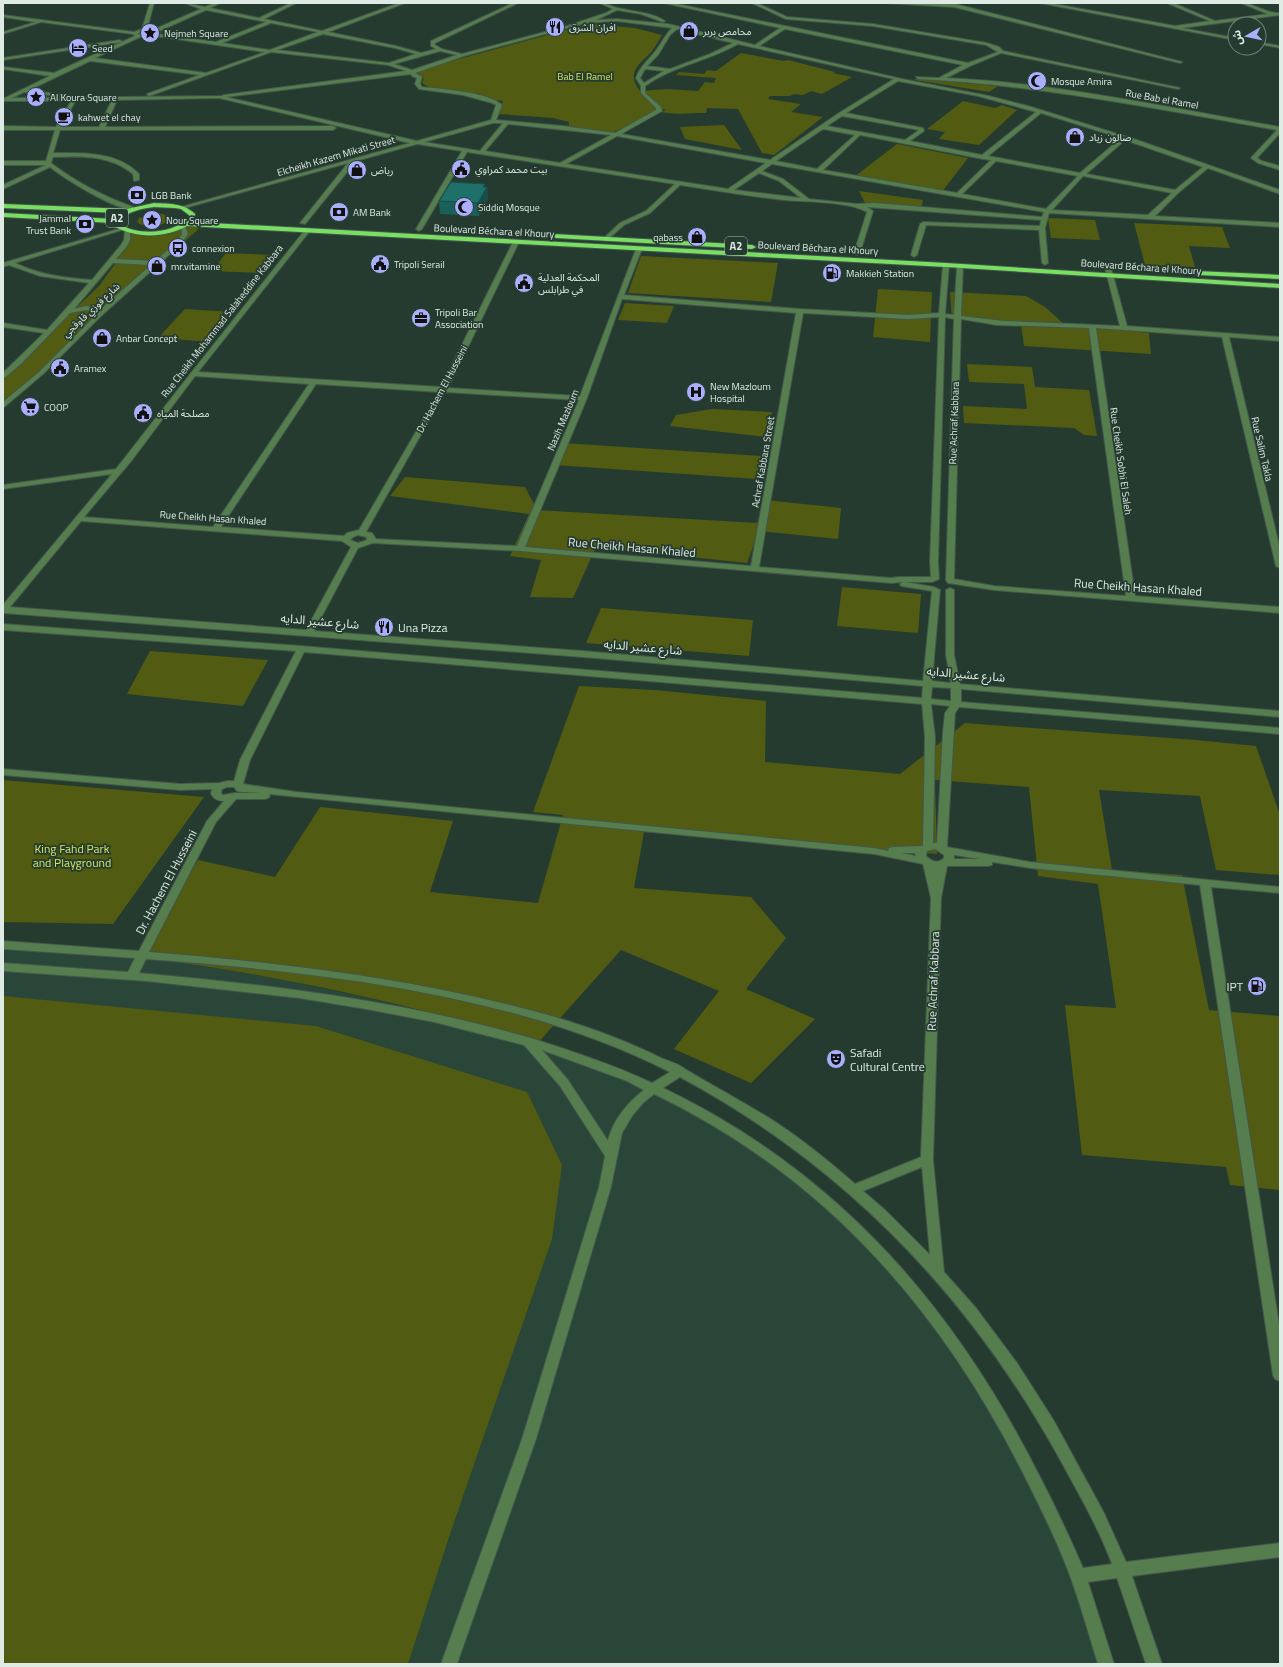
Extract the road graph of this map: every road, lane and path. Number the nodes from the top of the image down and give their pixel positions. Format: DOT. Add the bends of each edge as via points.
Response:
graph roads {
  1 [pos="152,3"];
  2 [pos="187,3"];
  3 [pos="218,3"];
  4 [pos="294,3"];
  5 [pos="403,3"];
  6 [pos="516,3"];
  7 [pos="602,3"];
  8 [pos="666,3"];
  9 [pos="754,3"];
  10 [pos="886,3"];
  11 [pos="948,3"];
  12 [pos="1042,3"];
  13 [pos="1169,3"];
  14 [pos="1243,3"];
  15 [pos="1078,4"];
  16 [pos="954,6"];
  17 [pos="1058,6"];
  18 [pos="206,8"];
  19 [pos="616,9"];
  20 [pos="1280,14"];
  21 [pos="1273,15"];
  22 [pos="3,16"];
  23 [pos="1280,18"];
  24 [pos="260,19"];
  25 [pos="43,21"];
  26 [pos="272,22"];
  27 [pos="585,22"];
  28 [pos="1214,22"];
  29 [pos="668,25"];
  30 [pos="676,27"];
  31 [pos="783,28"];
  32 [pos="1167,28"];
  33 [pos="144,30"];
  34 [pos="155,32"];
  35 [pos="3,33"];
  36 [pos="323,33"];
  37 [pos="137,34"];
  38 [pos="1227,38"];
  39 [pos="132,39"];
  40 [pos="738,42"];
  41 [pos="217,43"];
  42 [pos="1267,45"];
  43 [pos="756,46"];
  44 [pos="1280,47"];
  45 [pos="440,50"];
  46 [pos="271,51"];
  47 [pos="1001,52"];
  48 [pos="3,54"];
  49 [pos="421,54"];
  50 [pos="462,56"];
  51 [pos="4,59"];
  52 [pos="89,59"];
  53 [pos="1180,62"];
  54 [pos="389,64"];
  55 [pos="968,65"];
  56 [pos="644,67"];
  57 [pos="3,68"];
  58 [pos="671,71"];
  59 [pos="412,72"];
  60 [pos="207,74"];
  61 [pos="54,75"];
  62 [pos="897,79"];
  63 [pos="940,79"];
  64 [pos="1007,85"];
  65 [pos="643,86"];
  66 [pos="1178,88"];
  67 [pos="1001,89"];
  68 [pos="25,91"];
  69 [pos="994,93"];
  70 [pos="219,97"];
  71 [pos="988,97"];
  72 [pos="142,98"];
  73 [pos="115,99"];
  74 [pos="4,100"];
  75 [pos="74,100"];
  76 [pos="1040,112"];
  77 [pos="840,114"];
  78 [pos="493,120"];
  79 [pos="507,121"];
  80 [pos="823,127"];
  81 [pos="3,128"];
  82 [pos="58,128"];
  83 [pos="348,128"];
  84 [pos="102,129"];
  85 [pos="1280,129"];
  86 [pos="618,134"];
  87 [pos="859,134"];
  88 [pos="1124,138"];
  89 [pos="415,142"];
  90 [pos="906,142"];
  91 [pos="465,151"];
  92 [pos="50,152"];
  93 [pos="481,153"];
  94 [pos="984,157"];
  95 [pos="995,159"];
  96 [pos="353,161"];
  97 [pos="3,162"];
  98 [pos="771,162"];
  99 [pos="49,164"];
  100 [pos="560,165"];
  101 [pos="1206,167"];
  102 [pos="1280,168"];
  103 [pos="818,170"];
  104 [pos="758,171"];
  105 [pos="1082,174"];
  106 [pos="136,180"];
  107 [pos="679,183"];
  108 [pos="3,187"];
  109 [pos="729,191"];
  110 [pos="1176,192"];
  111 [pos="1280,192"];
  112 [pos="958,195"];
  113 [pos="807,200"];
  114 [pos="3,206"];
  115 [pos="853,206"];
  116 [pos="183,208"];
  117 [pos="130,210"];
  118 [pos="1047,211"];
  119 [pos="3,215"];
  120 [pos="1150,217"];
  121 [pos="192,218"];
  122 [pos="1045,219"];
  123 [pos="115,221"];
  124 [pos="303,223"];
  125 [pos="185,225"];
  126 [pos="1280,225"];
  127 [pos="1042,228"];
  128 [pos="120,229"];
  129 [pos="420,229"];
  130 [pos="307,231"];
  131 [pos="127,232"];
  132 [pos="606,239"];
  133 [pos="516,242"];
  134 [pos="639,249"];
  135 [pos="858,253"];
  136 [pos="914,256"];
  137 [pos="112,260"];
  138 [pos="10,263"];
  139 [pos="156,263"];
  140 [pos="1045,264"];
  141 [pos="3,265"];
  142 [pos="946,265"];
  143 [pos="960,266"];
  144 [pos="1109,271"];
  145 [pos="1280,277"];
  146 [pos="94,282"];
  147 [pos="1280,286"];
  148 [pos="620,297"];
  149 [pos="800,311"];
  150 [pos="67,312"];
  151 [pos="99,315"];
  152 [pos="942,318"];
  153 [pos="958,320"];
  154 [pos="3,326"];
  155 [pos="1092,326"];
  156 [pos="1124,328"];
  157 [pos="48,332"];
  158 [pos="1225,336"];
  159 [pos="1280,339"];
  160 [pos="194,374"];
  161 [pos="3,377"];
  162 [pos="314,382"];
  163 [pos="443,390"];
  164 [pos="584,398"];
  165 [pos="3,406"];
  166 [pos="118,471"];
  167 [pos="3,487"];
  168 [pos="79,519"];
  169 [pos="215,530"];
  170 [pos="362,532"];
  171 [pos="346,539"];
  172 [pos="371,541"];
  173 [pos="355,546"];
  174 [pos="520,549"];
  175 [pos="1280,566"];
  176 [pos="754,570"];
  177 [pos="934,579"];
  178 [pos="890,581"];
  179 [pos="951,585"];
  180 [pos="935,590"];
  181 [pos="1131,599"];
  182 [pos="3,609"];
  183 [pos="1280,610"];
  184 [pos="3,627"];
  185 [pos="309,632"];
  186 [pos="301,650"];
  187 [pos="927,683"];
  188 [pos="956,686"];
  189 [pos="926,701"];
  190 [pos="956,704"];
  191 [pos="1280,714"];
  192 [pos="1280,731"];
  193 [pos="245,760"];
  194 [pos="3,772"];
  195 [pos="239,786"];
  196 [pos="220,790"];
  197 [pos="297,795"];
  198 [pos="233,797"];
  199 [pos="212,821"];
  200 [pos="926,848"];
  201 [pos="944,849"];
  202 [pos="874,851"];
  203 [pos="926,862"];
  204 [pos="944,863"];
  205 [pos="1030,865"];
  206 [pos="1205,883"];
  207 [pos="1280,890"];
  208 [pos="936,898"];
  209 [pos="3,945"];
  210 [pos="142,955"];
  211 [pos="3,967"];
  212 [pos="132,975"];
  213 [pos="529,1043"];
  214 [pos="681,1071"];
  215 [pos="652,1088"];
  216 [pos="611,1155"];
  217 [pos="928,1160"];
  218 [pos="855,1189"];
  219 [pos="938,1272"];
  220 [pos="1280,1375"];
  221 [pos="1280,1550"];
  222 [pos="1122,1571"];
  223 [pos="1078,1576"];
  224 [pos="449,1664"];
  225 [pos="1106,1664"];
  226 [pos="1154,1664"];
  1 -- 33 [label="street"];
  2 -- 18 [label="street"];
  3 -- 18 [label="street"];
  4 -- 24 [label="street"];
  5 -- 36 [label="street"];
  6 -- 45 [label="street" via="433,42 433,46"];
  7 -- 19 [label="street"];
  8 -- 31 [label="street"];
  9 -- 47 [label="street" via="782,18 909,31 987,44"];
  10 -- 16 [label="street"];
  11 -- 16 [label="street"];
  12 -- 17 [label="street"];
  13 -- 28 [label="street"];
  14 -- 21 [label="street"];
  15 -- 17 [label="street"];
  16 -- 53 [label="street"];
  17 -- 32 [label="street"];
  18 -- 24 [label="street"];
  18 -- 34 [label="street"];
  19 -- 27 [label="street"];
  19 -- 29 [label="street" via="642,14"];
  20 -- 21 [label="street"];
  21 -- 23 [label="street"];
  21 -- 28 [label="street"];
  22 -- 25 [label="street"];
  24 -- 26 [label="street"];
  25 -- 35 [label="street"];
  25 -- 37 [label="street"];
  26 -- 36 [label="street"];
  26 -- 41 [label="street"];
  27 -- 29 [label="street" via="617,20"];
  27 -- 50 [label="street"];
  28 -- 32 [label="street"];
  29 -- 30 [label="street"];
  30 -- 40 [label="street"];
  30 -- 56 [label="street" via="669,32 658,51"];
  31 -- 43 [label="street"];
  31 -- 55 [label="street"];
  32 -- 38 [label="street"];
  33 -- 34 [label="street"];
  33 -- 37 [label="street"];
  34 -- 37 [label="street"];
  34 -- 41 [label="street"];
  36 -- 46 [label="street"];
  36 -- 49 [label="street"];
  37 -- 39 [label="street"];
  39 -- 51 [label="street"];
  39 -- 52 [label="street"];
  40 -- 43 [label="street"];
  40 -- 58 [label="street"];
  41 -- 46 [label="street"];
  42 -- 44 [label="street"];
  43 -- 62 [label="street"];
  45 -- 49 [label="street"];
  45 -- 50 [label="street"];
  46 -- 54 [label="street"];
  46 -- 60 [label="street"];
  47 -- 55 [label="street"];
  47 -- 66 [label="street"];
  48 -- 51 [label="street"];
  49 -- 54 [label="street"];
  50 -- 59 [label="street"];
  52 -- 60 [label="street"];
  52 -- 61 [label="street"];
  54 -- 59 [label="street"];
  55 -- 63 [label="street"];
  56 -- 58 [label="street"];
  56 -- 65 [label="street" via="638,78"];
  57 -- 61 [label="street"];
  58 -- 65 [label="street"];
  59 -- 70 [label="street"];
  59 -- 78 [label="street" via="421,78 417,84 421,88 497,102 500,105"];
  60 -- 72 [label="street"];
  61 -- 68 [label="street"];
  62 -- 63 [label="street, Rue Bab el Ramel"];
  62 -- 71 [label="street"];
  62 -- 77 [label="street"];
  63 -- 64 [label="street, Rue Bab el Ramel"];
  64 -- 67 [label="street"];
  64 -- 85 [label="street, Rue Bab el Ramel" via="1062,91"];
  65 -- 86 [label="street" via="643,93 659,111"];
  68 -- 74 [label="street"];
  68 -- 75 [label="street" via="58,94"];
  69 -- 71 [label="street"];
  70 -- 72 [label="street"];
  70 -- 83 [label="street"];
  71 -- 76 [label="street"];
  72 -- 73 [label="street"];
  73 -- 75 [label="street"];
  73 -- 84 [label="street"];
  74 -- 75 [label="street"];
  75 -- 82 [label="street"];
  76 -- 88 [label="street"];
  76 -- 94 [label="street"];
  77 -- 80 [label="street"];
  77 -- 90 [label="street" via="921,128 922,130"];
  78 -- 79 [label="street, Elcheikh Kazem Mikati Street"];
  78 -- 89 [label="street, Elcheikh Kazem Mikati Street"];
  79 -- 86 [label="street, Elcheikh Kazem Mikati Street"];
  79 -- 93 [label="street"];
  80 -- 87 [label="street"];
  80 -- 98 [label="street"];
  81 -- 82 [label="street"];
  82 -- 84 [label="street"];
  82 -- 92 [label="street"];
  83 -- 84 [label="street"];
  83 -- 89 [label="street"];
  85 -- 102 [label="street" via="1254,158"];
  86 -- 98 [label="street, Elcheikh Kazem Mikati Street"];
  86 -- 100 [label="street"];
  87 -- 90 [label="street"];
  87 -- 103 [label="street"];
  88 -- 101 [label="street"];
  88 -- 105 [label="street"];
  89 -- 91 [label="street"];
  89 -- 96 [label="street, Elcheikh Kazem Mikati Street"];
  90 -- 94 [label="street"];
  91 -- 93 [label="street"];
  91 -- 129 [label="street"];
  92 -- 99 [label="street"];
  92 -- 106 [label="street" via="110,159 132,169 136,174"];
  93 -- 100 [label="street"];
  94 -- 95 [label="street"];
  95 -- 105 [label="street"];
  95 -- 112 [label="street"];
  96 -- 116 [label="street, Elcheikh Kazem Mikati Street"];
  96 -- 124 [label="street"];
  97 -- 99 [label="street"];
  98 -- 103 [label="street, Elcheikh Kazem Mikati Street"];
  98 -- 104 [label="street"];
  99 -- 108 [label="street"];
  99 -- 117 [label="street" via="78,185"];
  100 -- 107 [label="street"];
  101 -- 110 [label="street"];
  101 -- 111 [label="street"];
  103 -- 112 [label="street, Elcheikh Kazem Mikati Street"];
  104 -- 109 [label="street"];
  104 -- 113 [label="street" via="781,180"];
  105 -- 110 [label="street"];
  105 -- 118 [label="street"];
  107 -- 109 [label="street"];
  107 -- 132 [label="street" via="648,212 622,224"];
  109 -- 113 [label="street"];
  110 -- 120 [label="street"];
  112 -- 118 [label="street, Elcheikh Kazem Mikati Street"];
  113 -- 115 [label="street"];
  114 -- 117 [label="highway, A2"];
  115 -- 122 [label="street" via="875,205"];
  115 -- 135 [label="street" via="870,211"];
  116 -- 117 [label="highway, A2" via="154,206"];
  116 -- 121 [label="highway" via="192,214"];
  117 -- 123 [label="highway, A2"];
  118 -- 120 [label="street, Elcheikh Kazem Mikati Street"];
  118 -- 122 [label="street"];
  119 -- 123 [label="highway, A2"];
  120 -- 126 [label="street, Elcheikh Kazem Mikati Street"];
  121 -- 124 [label="highway, Boulevard Béchara el Khoury / A2"];
  121 -- 125 [label="highway, A2"];
  122 -- 127 [label="street"];
  123 -- 128 [label="highway, A2"];
  124 -- 129 [label="highway, Boulevard Béchara el Khoury / A2"];
  125 -- 130 [label="highway, Boulevard Béchara el Khoury / A2"];
  125 -- 131 [label="highway, A2" via="149,234"];
  125 -- 139 [label="street, شارع فوزي قاوقجي" via="183,239"];
  127 -- 136 [label="street" via="925,223"];
  127 -- 140 [label="street"];
  128 -- 131 [label="highway, A2"];
  128 -- 138 [label="street"];
  129 -- 132 [label="highway, Boulevard Béchara el Khoury / A2"];
  130 -- 133 [label="highway, Boulevard Béchara el Khoury / A2"];
  130 -- 160 [label="street, Rue Cheikh Mohammad Salaheddine Kabbara"];
  131 -- 137 [label="street, شارع فوزي قاوقجي" via="124,246"];
  132 -- 135 [label="highway, Boulevard Béchara el Khoury / A2"];
  133 -- 134 [label="highway, Boulevard Béchara el Khoury / A2"];
  133 -- 163 [label="street, Dr. Hachem El Husseini"];
  134 -- 142 [label="highway, Boulevard Béchara el Khoury / A2"];
  134 -- 148 [label="street, Nazih Mazloum"];
  135 -- 136 [label="highway, Boulevard Béchara el Khoury / A2"];
  136 -- 140 [label="highway, Boulevard Béchara el Khoury / A2"];
  137 -- 139 [label="street"];
  137 -- 146 [label="street, شارع فوزي قاوقجي"];
  138 -- 141 [label="street"];
  138 -- 146 [label="street" via="56,278"];
  139 -- 151 [label="street, شارع فوزي قاوقجي"];
  140 -- 144 [label="highway, Boulevard Béchara el Khoury / A2"];
  142 -- 143 [label="highway, Boulevard Béchara el Khoury / A2"];
  142 -- 152 [label="street, Rue Achraf Kabbara"];
  143 -- 144 [label="highway, Boulevard Béchara el Khoury / A2"];
  143 -- 153 [label="street, Rue Achraf Kabbara"];
  144 -- 145 [label="highway, Boulevard Béchara el Khoury / A2"];
  144 -- 147 [label="highway, Boulevard Béchara el Khoury / A2"];
  144 -- 156 [label="street"];
  146 -- 150 [label="street, شارع فوزي قاوقجي"];
  148 -- 149 [label="street"];
  148 -- 164 [label="street, Nazih Mazloum"];
  149 -- 152 [label="street"];
  149 -- 176 [label="street, Achraf Kabbara Street"];
  150 -- 151 [label="street" via="91,308 97,310"];
  150 -- 157 [label="street, شارع فوزي قاوقجي"];
  151 -- 165 [label="street, شارع فوزي قاوقجي"];
  152 -- 153 [label="street"];
  152 -- 177 [label="street, Rue Achraf Kabbara"];
  153 -- 155 [label="street"];
  153 -- 179 [label="street, Rue Achraf Kabbara"];
  154 -- 157 [label="street"];
  155 -- 156 [label="street"];
  155 -- 181 [label="street, Rue Cheikh Sobhi El Saleh"];
  156 -- 158 [label="street"];
  157 -- 161 [label="street, شارع فوزي قاوقجي"];
  158 -- 159 [label="street"];
  158 -- 175 [label="street, Rue Salim Takla"];
  160 -- 162 [label="street"];
  160 -- 166 [label="street, Rue Cheikh Mohammad Salaheddine Kabbara"];
  162 -- 163 [label="street"];
  162 -- 169 [label="street"];
  163 -- 164 [label="street"];
  163 -- 170 [label="street, Dr. Hachem El Husseini"];
  164 -- 174 [label="street, Nazih Mazloum"];
  166 -- 167 [label="street"];
  166 -- 168 [label="street, Rue Cheikh Mohammad Salaheddine Kabbara"];
  168 -- 169 [label="street, Rue Cheikh Hasan Khaled"];
  168 -- 182 [label="street, Rue Cheikh Mohammad Salaheddine Kabbara"];
  169 -- 171 [label="street, Rue Cheikh Hasan Khaled"];
  170 -- 171 [label="street" via="350,535"];
  170 -- 172 [label="street" via="372,538"];
  171 -- 173 [label="street"];
  172 -- 173 [label="street"];
  172 -- 174 [label="street, Rue Cheikh Hasan Khaled"];
  173 -- 185 [label="street"];
  174 -- 176 [label="street, Rue Cheikh Hasan Khaled"];
  176 -- 178 [label="street, Rue Cheikh Hasan Khaled"];
  177 -- 178 [label="street, Rue Cheikh Hasan Khaled"];
  177 -- 179 [label="street, Rue Cheikh Hasan Khaled" via="944,578"];
  177 -- 180 [label="street, Rue Achraf Kabbara" via="930,584"];
  178 -- 180 [label="street, Rue Cheikh Hasan Khaled"];
  179 -- 180 [label="street, Rue Cheikh Hasan Khaled"];
  179 -- 181 [label="street, Rue Cheikh Hasan Khaled"];
  179 -- 188 [label="street, Rue Achraf Kabbara" via="950,655"];
  180 -- 187 [label="street" via="933,638"];
  181 -- 183 [label="street, Rue Cheikh Hasan Khaled"];
  182 -- 185 [label="street, شارع عشير الدايه"];
  184 -- 186 [label="street"];
  185 -- 187 [label="street, شارع عشير الدايه"];
  186 -- 189 [label="street"];
  186 -- 193 [label="street, Dr. Hachem El Husseini"];
  187 -- 188 [label="street, شارع عشير الدايه"];
  187 -- 189 [label="street"];
  188 -- 190 [label="street, Rue Achraf Kabbara"];
  188 -- 191 [label="street, شارع عشير الدايه"];
  189 -- 190 [label="street"];
  189 -- 200 [label="street" via="930,737"];
  190 -- 192 [label="street"];
  190 -- 201 [label="street, Rue Achraf Kabbara" via="950,713 948,732"];
  193 -- 195 [label="street, Dr. Hachem El Husseini"];
  193 -- 196 [label="street, Dr. Hachem El Husseini"];
  194 -- 196 [label="street"];
  195 -- 196 [label="street"];
  195 -- 197 [label="street"];
  195 -- 198 [label="street, Dr. Hachem El Husseini" via="240,790"];
  196 -- 198 [label="street" via="221,798"];
  196 -- 199 [label="street, Dr. Hachem El Husseini"];
  197 -- 198 [label="street"];
  197 -- 202 [label="street"];
  198 -- 199 [label="street, Dr. Hachem El Husseini"];
  199 -- 210 [label="street, Dr. Hachem El Husseini"];
  200 -- 201 [label="street"];
  200 -- 202 [label="street"];
  200 -- 203 [label="street, Rue Achraf Kabbara" via="920,853"];
  201 -- 204 [label="street, Rue Achraf Kabbara" via="950,859"];
  201 -- 205 [label="street"];
  202 -- 203 [label="street"];
  203 -- 204 [label="street"];
  203 -- 208 [label="street, Rue Achraf Kabbara"];
  204 -- 205 [label="street"];
  204 -- 208 [label="street, Rue Achraf Kabbara"];
  205 -- 206 [label="street"];
  206 -- 207 [label="street"];
  206 -- 220 [label="street"];
  208 -- 217 [label="street, Rue Achraf Kabbara"];
  209 -- 210 [label="street"];
  210 -- 212 [label="street, Dr. Hachem El Husseini"];
  210 -- 214 [label="street" via="311,972 444,993 498,1005 583,1030"];
  211 -- 212 [label="street"];
  212 -- 213 [label="street" via="350,1001 453,1022"];
  213 -- 215 [label="street" via="592,1063"];
  213 -- 216 [label="street" via="564,1084"];
  214 -- 215 [label="street"];
  214 -- 218 [label="street" via="767,1121 795,1140"];
  215 -- 216 [label="street" via="628,1113 616,1132"];
  215 -- 223 [label="street" via="748,1141 786,1168 854,1226 902,1277 951,1339 997,1410 1036,1482"];
  216 -- 224 [label="street" via="604,1187 529,1439"];
  217 -- 218 [label="street"];
  217 -- 219 [label="street, Rue Achraf Kabbara"];
  218 -- 219 [label="street" via="887,1218"];
  219 -- 222 [label="street" via="981,1323 1039,1408 1066,1453"];
  221 -- 222 [label="street"];
  222 -- 223 [label="street"];
  222 -- 226 [label="street"];
  223 -- 225 [label="street"];
}
